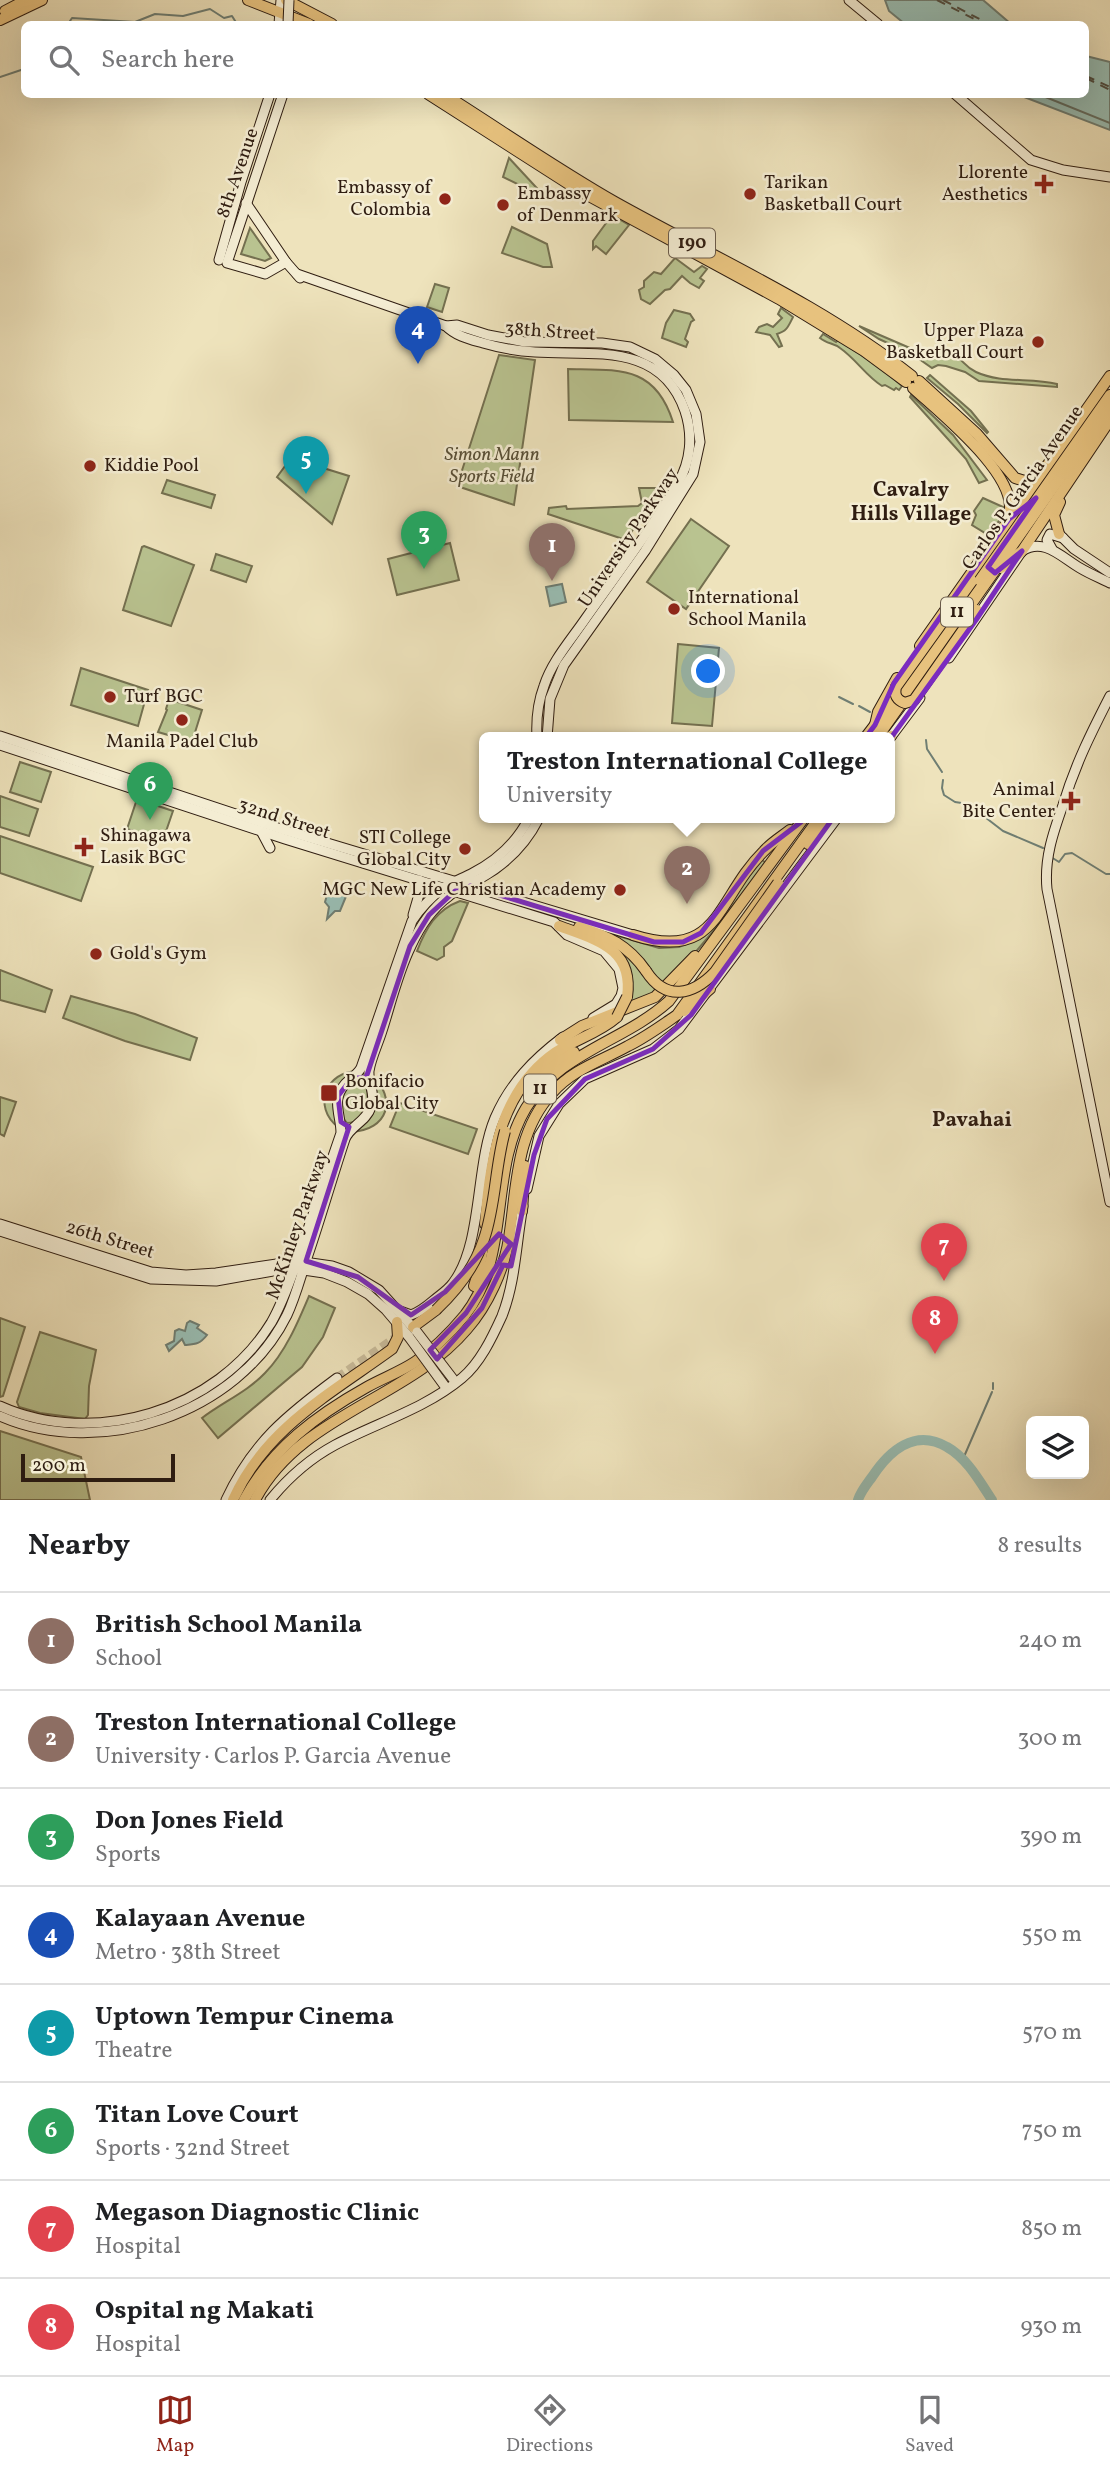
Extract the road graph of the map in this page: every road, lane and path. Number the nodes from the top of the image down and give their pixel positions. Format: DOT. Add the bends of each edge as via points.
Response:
graph roads {
  1 [pos="26,0"];
  2 [pos="42,0"];
  3 [pos="248,0"];
  4 [pos="289,0"];
  5 [pos="849,0"];
  6 [pos="280,12"];
  7 [pos="0,13"];
  8 [pos="0,20"];
  9 [pos="286,21"];
  10 [pos="287,21"];
  11 [pos="324,21"];
  12 [pos="874,21"];
  13 [pos="275,98"];
  14 [pos="434,98"];
  15 [pos="450,98"];
  16 [pos="960,98"];
  17 [pos="1110,177"];
  18 [pos="242,202"];
  19 [pos="286,262"];
  20 [pos="617,350"];
  21 [pos="1110,376"];
  22 [pos="913,382"];
  23 [pos="1110,382"];
  24 [pos="1110,395"];
  25 [pos="1110,407"];
  26 [pos="1110,420"];
  27 [pos="1110,429"];
  28 [pos="1057,458"];
  29 [pos="1041,473"];
  30 [pos="1015,478"];
  31 [pos="1005,488"];
  32 [pos="1036,498"];
  33 [pos="1049,508"];
  34 [pos="1006,523"];
  35 [pos="1061,536"];
  36 [pos="996,544"];
  37 [pos="1053,550"];
  38 [pos="1021,551"];
  39 [pos="1110,573"];
  40 [pos="990,577"];
  41 [pos="1110,583"];
  42 [pos="1110,696"];
  43 [pos="921,704"];
  44 [pos="908,712"];
  45 [pos="537,732"];
  46 [pos="547,732"];
  47 [pos="882,732"];
  48 [pos="884,732"];
  49 [pos="885,732"];
  50 [pos="886,732"];
  51 [pos="0,736"];
  52 [pos="0,745"];
  53 [pos="526,823"];
  54 [pos="535,823"];
  55 [pos="799,823"];
  56 [pos="801,823"];
  57 [pos="815,823"];
  58 [pos="824,823"];
  59 [pos="833,823"];
  60 [pos="260,830"];
  61 [pos="270,848"];
  62 [pos="491,872"];
  63 [pos="419,880"];
  64 [pos="468,885"];
  65 [pos="456,886"];
  66 [pos="444,887"];
  67 [pos="494,892"];
  68 [pos="740,902"];
  69 [pos="412,921"];
  70 [pos="556,924"];
  71 [pos="633,936"];
  72 [pos="710,989"];
  73 [pos="677,1015"];
  74 [pos="620,1034"];
  75 [pos="560,1040"];
  76 [pos="352,1079"];
  77 [pos="371,1085"];
  78 [pos="537,1114"];
  79 [pos="339,1119"];
  80 [pos="358,1125"];
  81 [pos="478,1201"];
  82 [pos="1110,1202"];
  83 [pos="522,1211"];
  84 [pos="0,1224"];
  85 [pos="0,1231"];
  86 [pos="473,1255"];
  87 [pos="300,1265"];
  88 [pos="399,1317"];
  89 [pos="413,1332"];
  90 [pos="438,1342"];
  91 [pos="337,1378"];
  92 [pos="450,1384"];
  93 [pos="0,1406"];
  94 [pos="0,1416"];
  95 [pos="226,1500"];
  96 [pos="233,1500"];
  97 [pos="244,1500"];
  98 [pos="255,1500"];
  99 [pos="270,1500"];
  1 -- 7 [label="main road"];
  2 -- 8 [label="main road"];
  3 -- 6 [label="main road"];
  4 -- 6 [label="main road"];
  4 -- 10 [label="main road, bridge"];
  4 -- 11 [label="main road"];
  5 -- 12 [label="main road"];
  6 -- 9 [label="main road"];
  13 -- 18 [label="main road, 8th Avenue" via="253,187"];
  14 -- 22 [label="main road, 190" via="578,190 779,299"];
  15 -- 22 [label="main road, 190" via="613,200 826,317"];
  16 -- 17 [label="main road" via="1031,160"];
  18 -- 19 [label="main road, 38th Street"];
  18 -- 19 [label="main road, 8th Avenue" via="223,261 265,274"];
  19 -- 20 [label="main road, 38th Street" via="298,274 446,326 525,342"];
  20 -- 45 [label="main road, University Parkway" via="651,367 673,388 688,422 688,460 675,488 548,676 537,712"];
  20 -- 46 [label="main road, University Parkway" via="643,352 680,382 696,414 699,451 682,493 558,677"];
  21 -- 29 [label="main road"];
  22 -- 30 [label="main road, 190" via="977,434"];
  22 -- 31 [label="main road, 190" via="996,470"];
  23 -- 28 [label="main road"];
  24 -- 32 [label="main road, Carlos P. Garcia Avenue / 11"];
  25 -- 40 [label="main road, Carlos P. Garcia Avenue / 11"];
  26 -- 33 [label="main road"];
  27 -- 35 [label="main road" via="1055,509"];
  28 -- 29 [label="main road"];
  28 -- 32 [label="main road"];
  29 -- 30 [label="main road" via="1028,482"];
  29 -- 34 [label="main road"];
  30 -- 31 [label="main road" via="1013,486"];
  31 -- 34 [label="main road" via="1011,507"];
  32 -- 36 [label="main road"];
  32 -- 48 [label="main road, Carlos P. Garcia Avenue / 11" via="913,675"];
  33 -- 35 [label="main road" via="1047,522"];
  33 -- 38 [label="main road"];
  34 -- 36 [label="main road"];
  34 -- 47 [label="main road" via="894,683 878,712"];
  35 -- 37 [label="main road" via="1047,537"];
  35 -- 39 [label="main road"];
  36 -- 40 [label="main road, bridge" via="896,687 899,701 914,700 978,610"];
  37 -- 38 [label="main road" via="1038,545"];
  37 -- 41 [label="main road"];
  38 -- 40 [label="main road"];
  38 -- 44 [label="main road, Carlos P. Garcia Avenue"];
  40 -- 49 [label="main road, Carlos P. Garcia Avenue / 11"];
  42 -- 82 [label="main road" via="1077,761 1046,867"];
  43 -- 44 [label="main road"];
  44 -- 50 [label="main road, Carlos P. Garcia Avenue"];
  51 -- 65 [label="main road, 32nd Street"];
  52 -- 60 [label="main road, 32nd Street"];
  53 -- 65 [label="main road" via="505,851"];
  54 -- 62 [label="main road" via="522,845"];
  55 -- 71 [label="main road" via="763,851 701,933 673,943"];
  56 -- 68 [label="main road, 11"];
  57 -- 73 [label="main road, 11"];
  58 -- 70 [label="main road, bridge" via="715,972 687,992 659,985 630,950 608,937"];
  59 -- 72 [label="main road"];
  60 -- 61 [label="main road"];
  60 -- 63 [label="main road, 32nd Street"];
  62 -- 64 [label="main road"];
  62 -- 67 [label="main road"];
  63 -- 66 [label="main road, 32nd Street"];
  63 -- 69 [label="main road"];
  64 -- 65 [label="main road"];
  64 -- 67 [label="main road"];
  65 -- 66 [label="main road, 32nd Street"];
  65 -- 70 [label="main road, 32nd Street"];
  65 -- 77 [label="main road, McKinley Parkway" via="429,915 410,946 369,1070"];
  66 -- 69 [label="main road, McKinley Parkway"];
  67 -- 71 [label="main road"];
  68 -- 74 [label="main road, 11" via="669,1001"];
  68 -- 75 [label="main road" via="654,997 590,1022"];
  69 -- 76 [label="main road, McKinley Parkway" via="361,1068"];
  70 -- 75 [label="main road, 32nd Street" via="567,935 604,951 615,963 623,988 617,1004"];
  70 -- 90 [label="main road, bridge" via="596,939 615,952 627,974 627,997 617,1017 554,1053 515,1096 495,1147 477,1281"];
  72 -- 73 [label="main road"];
  72 -- 83 [label="main road" via="669,1038 585,1079 559,1104 539,1136"];
  73 -- 78 [label="main road, 11" via="648,1036 575,1072 552,1092"];
  74 -- 89 [label="main road, bridge" via="565,1056 541,1073 523,1095 505,1131 485,1237 467,1276"];
  74 -- 90 [label="main road, 11" via="562,1067 526,1108 511,1145 488,1267 475,1300"];
  75 -- 81 [label="main road" via="532,1063 501,1105 489,1137"];
  76 -- 77 [label="main road" via="365,1079"];
  76 -- 79 [label="main road, McKinley Parkway" via="338,1096"];
  77 -- 80 [label="main road, McKinley Parkway" via="371,1107"];
  78 -- 83 [label="main road" via="526,1157"];
  78 -- 98 [label="main road, 11" via="520,1156 509,1241 500,1271 467,1329 427,1368 310,1437 275,1469"];
  79 -- 80 [label="main road" via="349,1126"];
  79 -- 87 [label="main road, McKinley Parkway" via="341,1133"];
  80 -- 87 [label="main road, McKinley Parkway" via="346,1136"];
  81 -- 86 [label="main road"];
  81 -- 88 [label="main road" via="465,1261 453,1283 416,1314"];
  83 -- 92 [label="main road" via="502,1315 473,1367"];
  84 -- 87 [label="main road, 26th Street" via="151,1272 186,1275"];
  85 -- 87 [label="main road, 26th Street" via="151,1279 216,1281"];
  87 -- 88 [label="main road, 26th Street" via="358,1287"];
  87 -- 93 [label="main road, McKinley Parkway" via="270,1326 247,1353 226,1374 183,1401 125,1419 73,1423 31,1417"];
  87 -- 94 [label="main road, McKinley Parkway" via="286,1316 262,1350 232,1381 188,1408 138,1427 90,1433 42,1430"];
  88 -- 89 [label="main road, 26th Street"];
  88 -- 96 [label="main road" via="398,1338 392,1349 282,1430 254,1462"];
  89 -- 92 [label="main road, 26th Street, bridge"];
  90 -- 97 [label="main road, 11" via="414,1363 304,1427 259,1474"];
  91 -- 95 [label="main road" via="282,1420 250,1457"];
  92 -- 99 [label="main road" via="325,1451 286,1481"];
}
